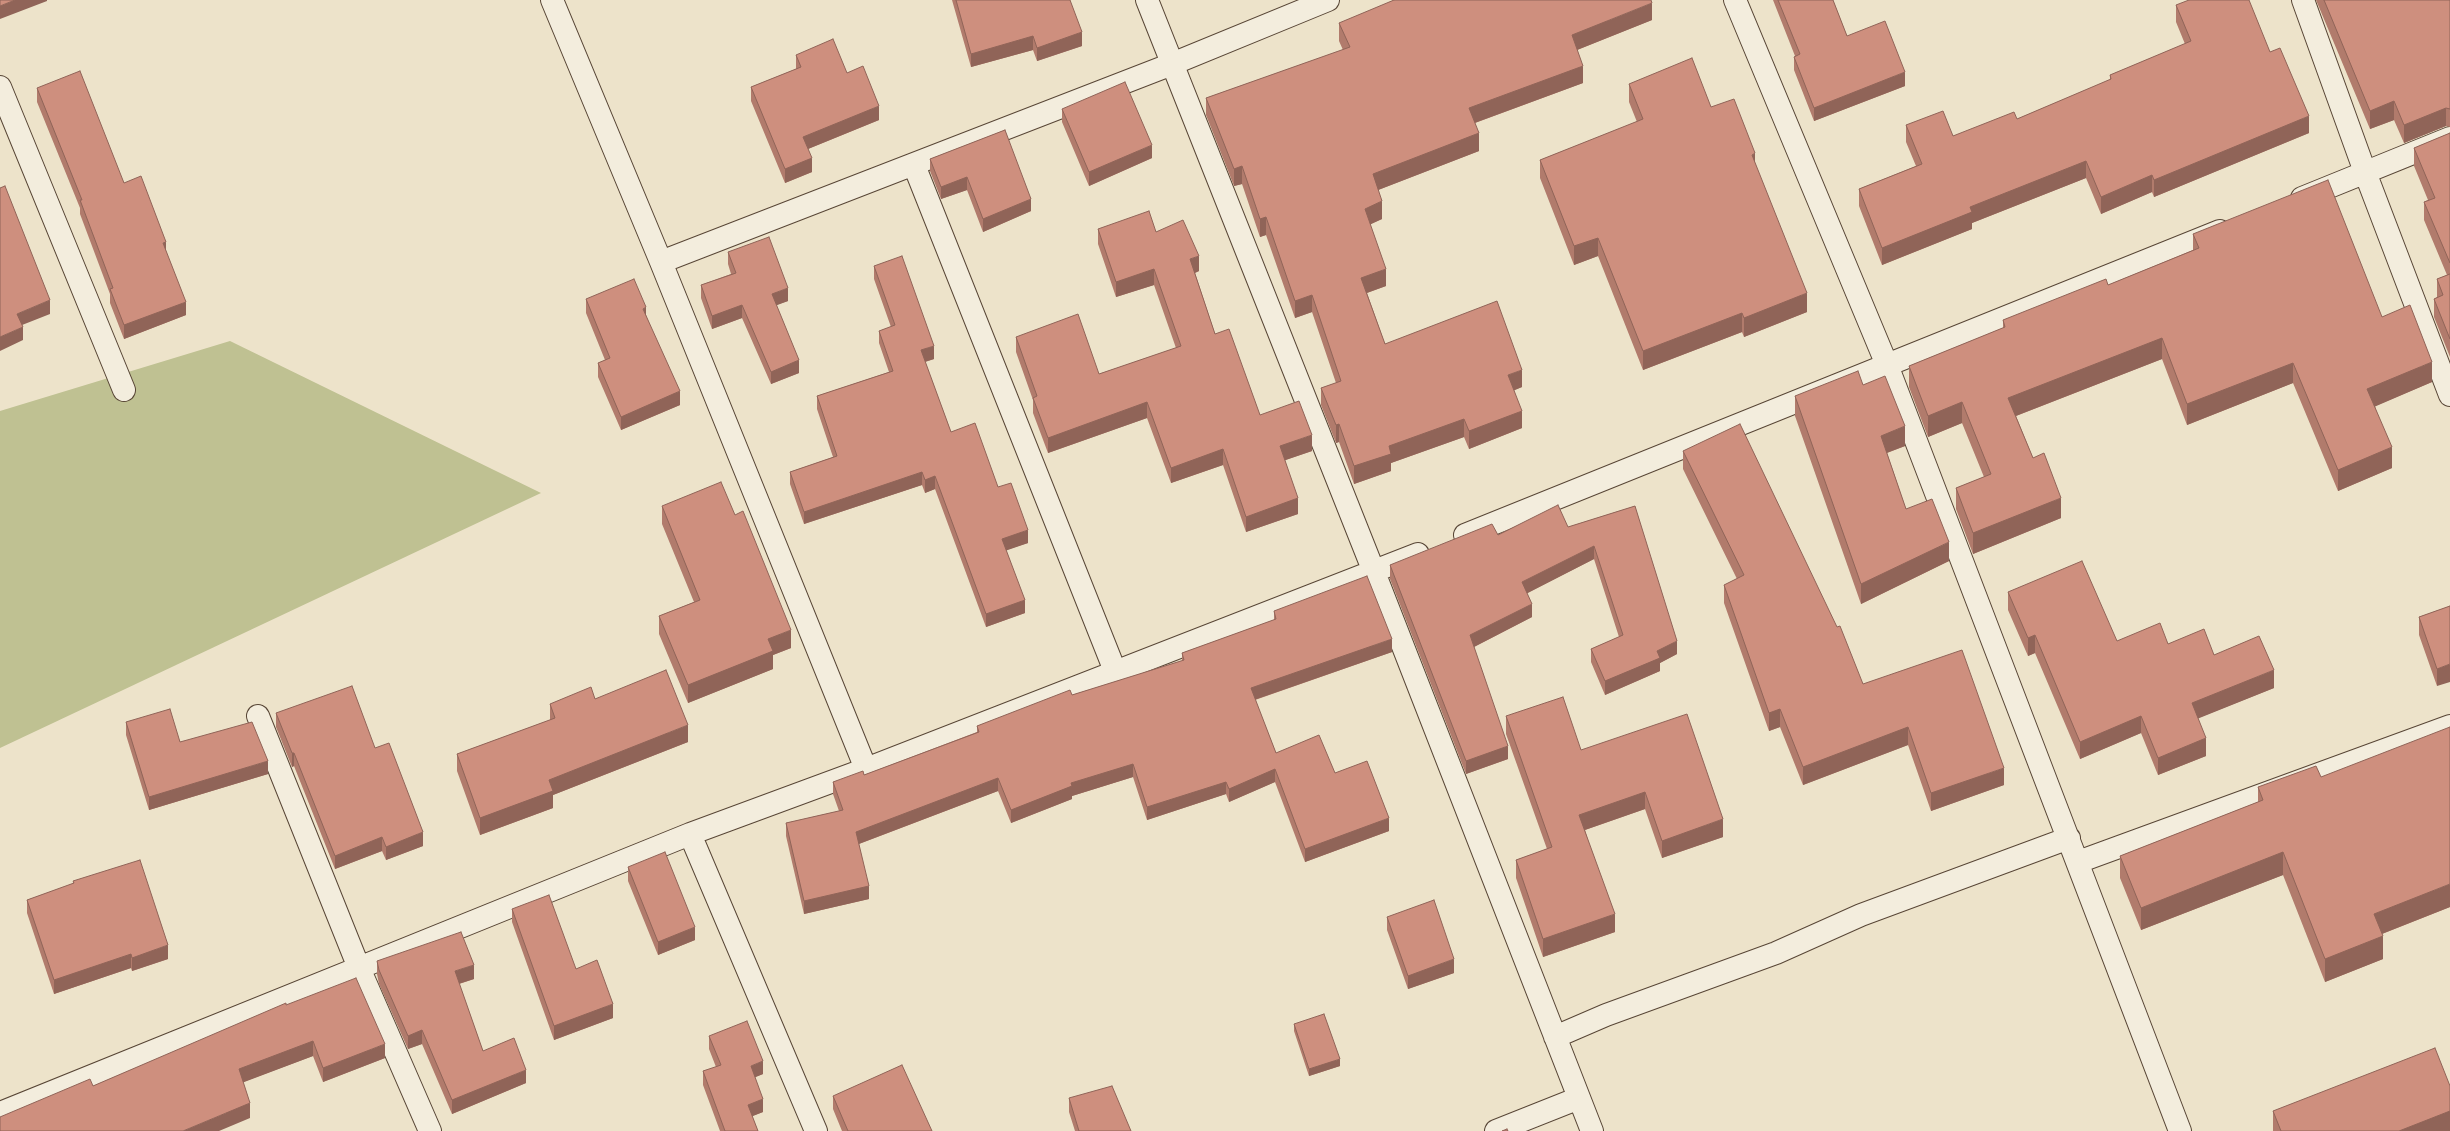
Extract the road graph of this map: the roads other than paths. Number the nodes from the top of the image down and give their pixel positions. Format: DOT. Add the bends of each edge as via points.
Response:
graph roads {
  1 [pos="552,0"];
  2 [pos="1147,0"];
  3 [pos="1328,0"];
  4 [pos="1735,0"];
  5 [pos="2303,0"];
  6 [pos="1172,64"];
  7 [pos="0,87"];
  8 [pos="2450,138"];
  9 [pos="914,165"];
  10 [pos="2365,172"];
  11 [pos="2284,205"];
  12 [pos="2240,223"];
  13 [pos="661,262"];
  14 [pos="1887,365"];
  15 [pos="124,390"];
  16 [pos="2450,394"];
  17 [pos="1374,572"];
  18 [pos="1115,671"];
  19 [pos="258,716"];
  20 [pos="2450,726"];
  21 [pos="866,769"];
  22 [pos="690,834"];
  23 [pos="2069,838"];
  24 [pos="2078,862"];
  25 [pos="358,968"];
  26 [pos="1555,1037"];
  27 [pos="1579,1098"];
  28 [pos="0,1113"];
  29 [pos="430,1131"];
  30 [pos="816,1131"];
  31 [pos="1496,1131"];
  32 [pos="1592,1131"];
  33 [pos="2180,1131"];
  1 -- 13 [label="street"];
  2 -- 6 [label="street"];
  3 -- 6 [label="street"];
  4 -- 14 [label="street"];
  5 -- 10 [label="street"];
  6 -- 9 [label="street"];
  6 -- 17 [label="street"];
  7 -- 15 [label="street"];
  8 -- 10 [label="street"];
  9 -- 13 [label="street"];
  9 -- 18 [label="street"];
  10 -- 11 [label="street"];
  10 -- 16 [label="street"];
  12 -- 14 [label="street"];
  13 -- 21 [label="street"];
  14 -- 17 [label="street"];
  14 -- 23 [label="street"];
  17 -- 18 [label="street"];
  17 -- 26 [label="street"];
  18 -- 21 [label="street"];
  19 -- 25 [label="street"];
  20 -- 24 [label="street"];
  21 -- 22 [label="street"];
  22 -- 25 [label="street"];
  22 -- 30 [label="street"];
  23 -- 24 [label="street"];
  23 -- 26 [label="street" via="1861,915 1776,953 1606,1015"];
  24 -- 33 [label="street"];
  25 -- 28 [label="street"];
  25 -- 29 [label="street"];
  26 -- 27 [label="street"];
  27 -- 31 [label="street"];
  27 -- 32 [label="street"];
}
